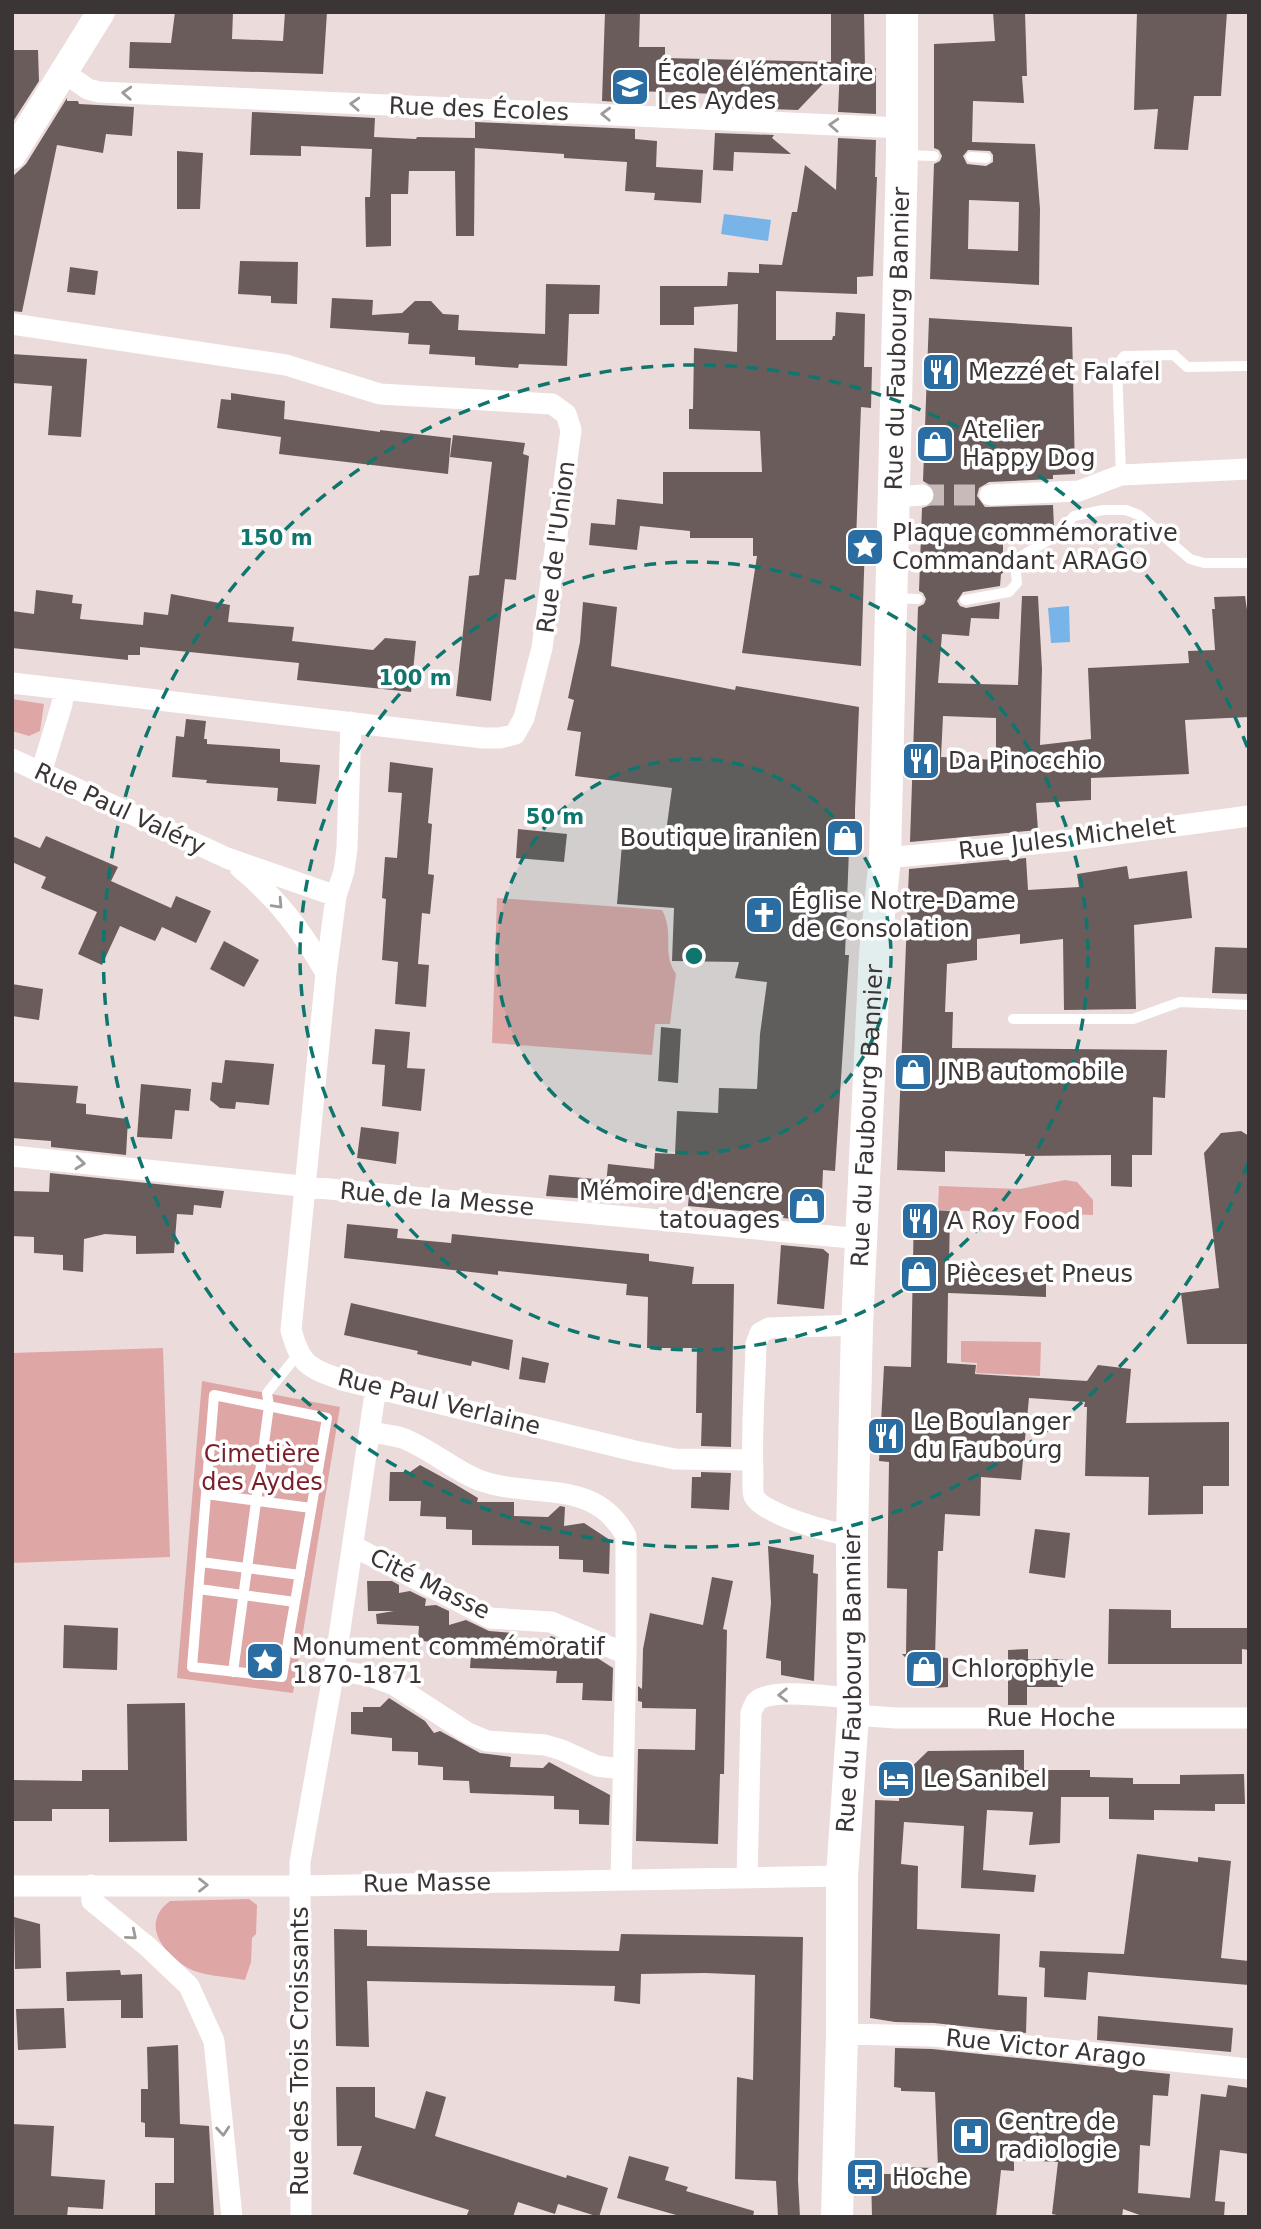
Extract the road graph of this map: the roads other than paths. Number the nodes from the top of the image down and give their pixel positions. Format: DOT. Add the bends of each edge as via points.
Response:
graph roads {
  1 [pos="101,12"];
  2 [pos="902,12"];
  3 [pos="63,72"];
  4 [pos="902,141"];
  5 [pos="12,156"];
  6 [pos="934,156"];
  7 [pos="971,158"];
  8 [pos="986,158"];
  9 [pos="12,324"];
  10 [pos="1249,366"];
  11 [pos="1249,469"];
  12 [pos="1121,475"];
  13 [pos="990,495"];
  14 [pos="1249,563"];
  15 [pos="965,600"];
  16 [pos="12,683"];
  17 [pos="64,689"];
  18 [pos="351,722"];
  19 [pos="12,759"];
  20 [pos="41,773"];
  21 [pos="1249,816"];
  22 [pos="227,858"];
  23 [pos="885,858"];
  24 [pos="336,896"];
  25 [pos="326,973"];
  26 [pos="1249,1005"];
  27 [pos="1013,1019"];
  28 [pos="12,1156"];
  29 [pos="303,1186"];
  30 [pos="862,1239"];
  31 [pos="857,1325"];
  32 [pos="298,1354"];
  33 [pos="376,1387"];
  34 [pos="269,1406"];
  35 [pos="370,1432"];
  36 [pos="752,1460"];
  37 [pos="206,1494"];
  38 [pos="256,1501"];
  39 [pos="311,1508"];
  40 [pos="852,1536"];
  41 [pos="353,1546"];
  42 [pos="201,1562"];
  43 [pos="247,1568"];
  44 [pos="300,1575"];
  45 [pos="199,1589"];
  46 [pos="243,1595"];
  47 [pos="295,1602"];
  48 [pos="626,1654"];
  49 [pos="334,1671"];
  50 [pos="233,1672"];
  51 [pos="852,1707"];
  52 [pos="1249,1718"];
  53 [pos="622,1769"];
  54 [pos="842,1876"];
  55 [pos="747,1878"];
  56 [pos="621,1880"];
  57 [pos="90,1885"];
  58 [pos="12,1886"];
  59 [pos="299,1886"];
  60 [pos="842,2034"];
  61 [pos="1249,2069"];
  62 [pos="232,2217"];
  63 [pos="301,2217"];
  64 [pos="837,2217"];
  1 -- 3 [label="street"];
  2 -- 4 [label="main road, Rue du Faubourg Bannier"];
  4 -- 3 [label="street, Rue des Écoles, one-way" via="99,92"];
  3 -- 5 [label="street"];
  4 -- 6 [label="lane"];
  4 -- 23 [label="main road, Rue du Faubourg Bannier" via="908,496 905,599"];
  7 -- 8 [label="lane"];
  9 -- 18 [label="street, Rue de l'Union" via="285,365 380,394 552,404 566,414 571,430 542,648 524,718 515,734 483,738"];
  10 -- 12 [label="lane" via="1187,367 1174,355 1124,356 1117,365"];
  11 -- 12 [label="street"];
  12 -- 13 [label="street" via="1079,491"];
  14 -- 15 [label="lane" via="1190,559 1139,515 1126,510 1082,513 1056,536 1023,555 1017,583 1009,592"];
  16 -- 17 [label="street, Rue de l'Union"];
  17 -- 18 [label="street, Rue de l'Union"];
  17 -- 20 [label="street"];
  18 -- 24 [label="street" via="347,848"];
  19 -- 20 [label="street, Rue Paul Valéry"];
  20 -- 22 [label="street, Rue Paul Valéry"];
  21 -- 23 [label="street, Rue Jules Michelet" via="1065,841"];
  22 -- 24 [label="street, Rue Paul Valéry"];
  22 -- 25 [label="street, Rue Paul Valéry, one-way" via="282,908"];
  23 -- 30 [label="main road, Rue du Faubourg Bannier" via="875,953"];
  24 -- 25 [label="street"];
  25 -- 29 [label="street"];
  26 -- 27 [label="lane" via="1180,1002 1133,1019"];
  28 -- 29 [label="street, Rue de la Messe, one-way"];
  29 -- 30 [label="street, Rue de la Messe"];
  29 -- 32 [label="street" via="291,1330"];
  30 -- 31 [label="main road, Rue du Faubourg Bannier"];
  31 -- 36 [label="street" via="769,1328 760,1333"];
  31 -- 40 [label="main road, Rue du Faubourg Bannier"];
  32 -- 33 [label="street, Rue Paul Verlaine" via="315,1369"];
  32 -- 34 [label="lane" via="267,1393"];
  33 -- 35 [label="street, Rue des Trois Croissants"];
  33 -- 36 [label="street, Rue Paul Verlaine" via="675,1460"];
  34 -- 37 [label="lane" via="214,1395"];
  34 -- 38 [label="lane"];
  34 -- 39 [label="lane" via="327,1418"];
  35 -- 41 [label="street, Rue des Trois Croissants"];
  35 -- 48 [label="street" via="402,1438 487,1483 572,1494 603,1506 625,1536"];
  36 -- 40 [label="street" via="754,1496 761,1503 836,1535"];
  37 -- 38 [label="lane"];
  37 -- 42 [label="lane"];
  38 -- 39 [label="lane"];
  38 -- 43 [label="lane"];
  39 -- 44 [label="lane"];
  40 -- 51 [label="main road, Rue du Faubourg Bannier"];
  41 -- 48 [label="street, Cité Masse" via="491,1618 551,1622"];
  41 -- 49 [label="street, Rue des Trois Croissants"];
  42 -- 43 [label="lane"];
  42 -- 45 [label="lane"];
  43 -- 44 [label="lane"];
  43 -- 46 [label="lane"];
  44 -- 47 [label="lane"];
  45 -- 46 [label="lane"];
  45 -- 50 [label="lane" via="192,1667"];
  46 -- 47 [label="lane"];
  46 -- 50 [label="lane"];
  47 -- 50 [label="lane" via="282,1677"];
  48 -- 53 [label="street"];
  49 -- 53 [label="street" via="370,1675 394,1685 487,1741 545,1745 597,1766"];
  49 -- 59 [label="street, Rue des Trois Croissants"];
  51 -- 52 [label="street, Rue Hoche" via="896,1718"];
  51 -- 54 [label="main road, Rue du Faubourg Bannier"];
  51 -- 55 [label="street, Rue Hoche, one-way" via="778,1694 755,1703 751,1713"];
  53 -- 56 [label="street"];
  54 -- 55 [label="street, Rue Masse"];
  54 -- 60 [label="main road, Rue du Faubourg Bannier"];
  55 -- 56 [label="street, Rue Masse"];
  56 -- 59 [label="street, Rue Masse"];
  57 -- 58 [label="street, Rue Masse"];
  57 -- 59 [label="street, Rue Masse, one-way"];
  57 -- 62 [label="street, one-way" via="92,1901 189,1986 214,2041"];
  59 -- 63 [label="street, Rue des Trois Croissants"];
  60 -- 61 [label="street, Rue Victor Arago" via="933,2036"];
  60 -- 64 [label="main road, Rue du Faubourg Bannier"];
}
